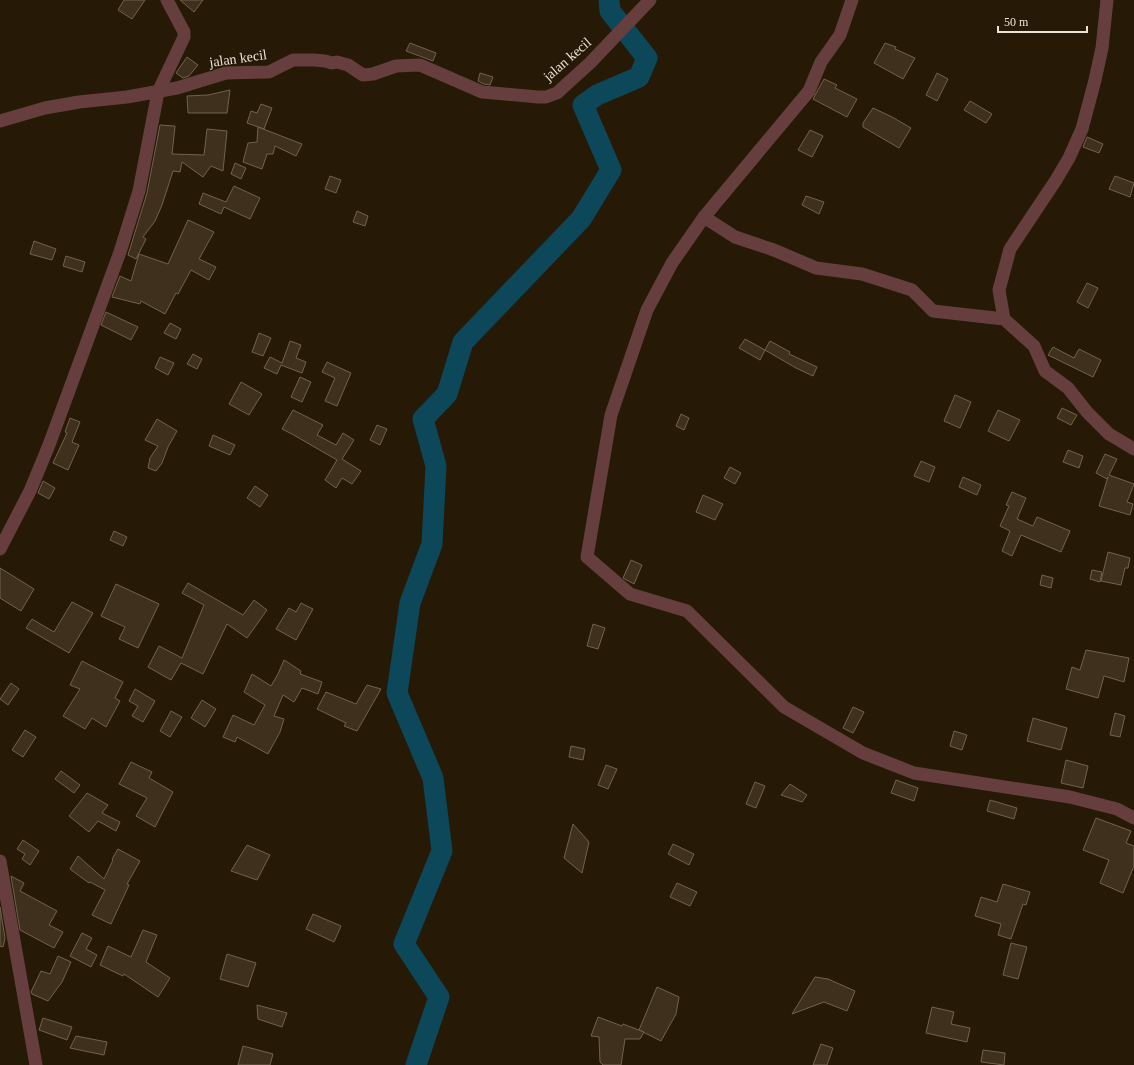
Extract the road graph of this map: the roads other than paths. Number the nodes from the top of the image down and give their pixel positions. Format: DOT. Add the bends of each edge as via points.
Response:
graph roads {
  1 [pos="167,0"];
  2 [pos="650,0"];
  3 [pos="852,0"];
  4 [pos="1107,0"];
  5 [pos="158,92"];
  6 [pos="0,122"];
  7 [pos="704,217"];
  8 [pos="1004,319"];
  9 [pos="1134,449"];
  10 [pos="0,549"];
  11 [pos="1134,818"];
  12 [pos="0,861"];
  13 [pos="36,1065"];
  1 -- 5 [label="street" via="184,32 184,37"];
  2 -- 5 [label="street, jalan kecil" via="590,63 557,93 546,97 482,92 420,65 396,66 373,74 363,74 348,65 314,60 293,60 269,72 226,73"];
  3 -- 7 [label="street" via="840,35 822,62 809,91"];
  4 -- 8 [label="street" via="1102,48 1082,129 1056,180 1010,249 999,290"];
  5 -- 6 [label="street, jalan kecil" via="45,108"];
  5 -- 10 [label="street" via="139,191 120,252 49,445 30,492"];
  7 -- 8 [label="street" via="735,237 816,268 862,274 912,290 933,311"];
  7 -- 11 [label="street" via="672,263 647,310 610,415 587,557 630,594 687,611 784,707 863,753 914,773 1070,797 1117,809"];
  8 -- 9 [label="street" via="1034,346 1045,371 1068,388 1109,434"];
  12 -- 13 [label="street"];
}
